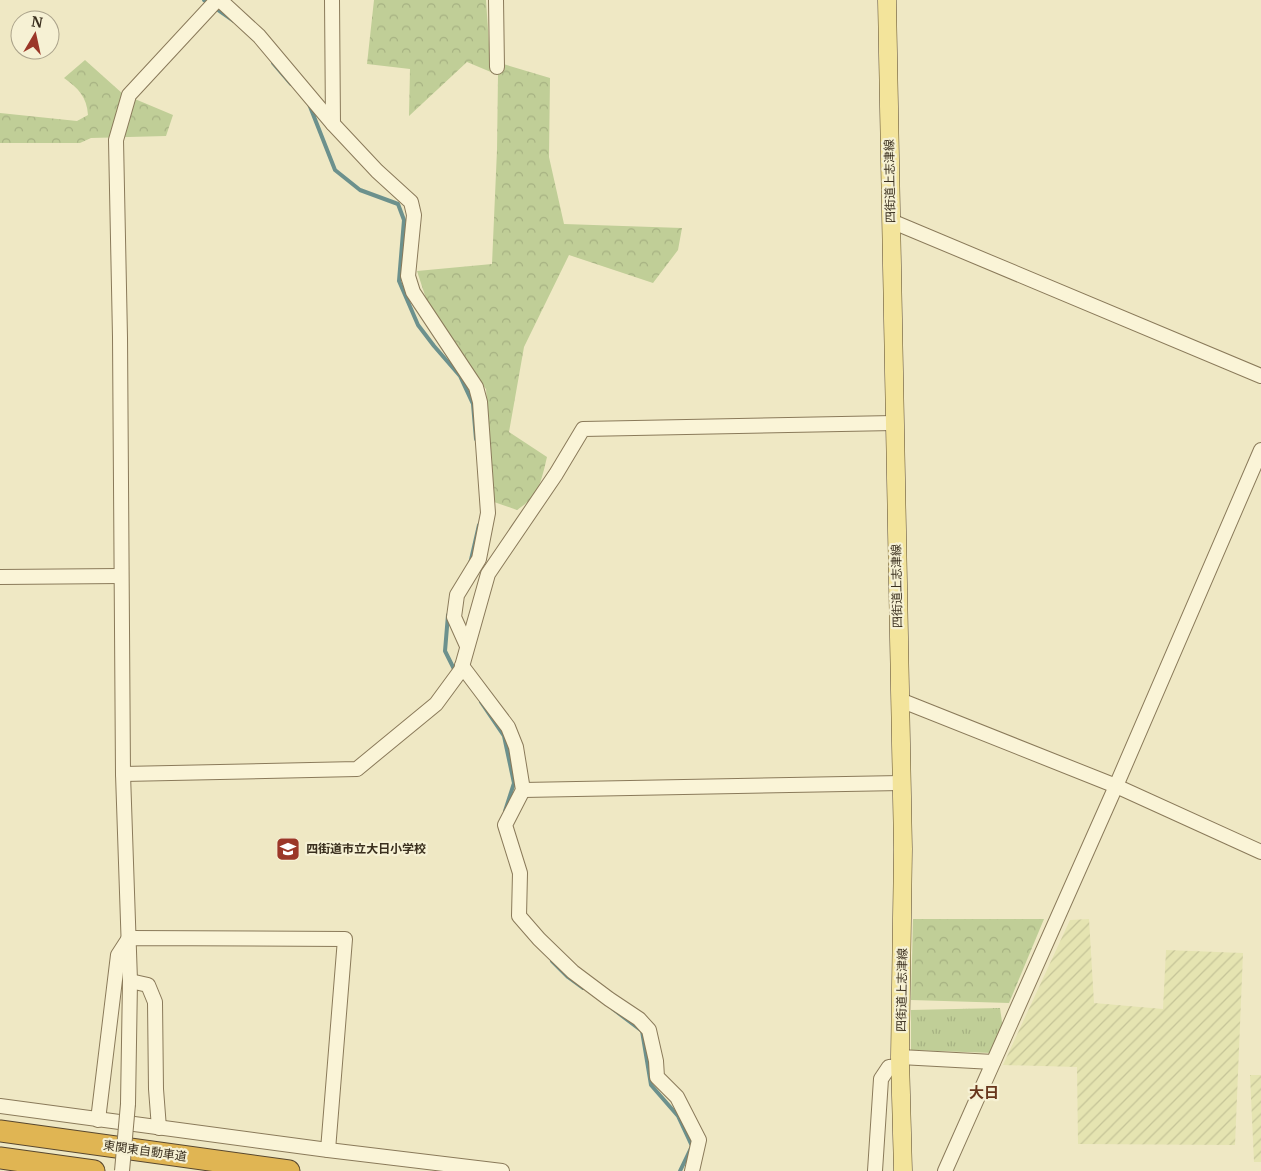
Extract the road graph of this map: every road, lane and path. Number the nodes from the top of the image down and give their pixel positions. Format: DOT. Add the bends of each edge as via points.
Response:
graph roads {
  1 [pos="218,0"];
  2 [pos="332,0"];
  3 [pos="496,0"];
  4 [pos="887,0"];
  5 [pos="497,67"];
  6 [pos="333,124"];
  7 [pos="890,221"];
  8 [pos="1261,376"];
  9 [pos="894,423"];
  10 [pos="1261,450"];
  11 [pos="121,576"];
  12 [pos="0,577"];
  13 [pos="467,646"];
  14 [pos="461,668"];
  15 [pos="900,700"];
  16 [pos="122,774"];
  17 [pos="901,783"];
  18 [pos="1116,786"];
  19 [pos="523,790"];
  20 [pos="1261,852"];
  21 [pos="129,938"];
  22 [pos="130,981"];
  23 [pos="900,1062"];
  24 [pos="993,1062"];
  25 [pos="0,1106"];
  26 [pos="98,1120"];
  27 [pos="159,1128"];
  28 [pos="0,1131"];
  29 [pos="328,1150"];
  30 [pos="0,1158"];
  31 [pos="903,1169"];
  32 [pos="94,1171"];
  33 [pos="122,1171"];
  34 [pos="289,1171"];
  35 [pos="502,1171"];
  36 [pos="692,1171"];
  37 [pos="875,1171"];
  38 [pos="945,1171"];
  1 -- 6 [label="street" via="259,36"];
  1 -- 11 [label="street" via="130,95 116,140"];
  2 -- 6 [label="street"];
  3 -- 5 [label="street"];
  4 -- 7 [label="main road, 四街道上志津線"];
  6 -- 13 [label="street" via="411,202 414,215 408,276 413,292 476,387 480,402 488,513 479,559 457,595 454,617"];
  7 -- 8 [label="street"];
  7 -- 9 [label="main road, 四街道上志津線"];
  9 -- 13 [label="street" via="583,429 488,574"];
  9 -- 15 [label="main road, 四街道上志津線"];
  10 -- 18 [label="street"];
  11 -- 12 [label="street"];
  11 -- 16 [label="street"];
  13 -- 14 [label="street"];
  14 -- 16 [label="street" via="436,704 357,769"];
  14 -- 19 [label="street" via="508,727 516,747"];
  15 -- 17 [label="main road, 四街道上志津線"];
  15 -- 18 [label="street"];
  16 -- 21 [label="street"];
  17 -- 19 [label="street"];
  17 -- 23 [label="main road, 四街道上志津線"];
  18 -- 20 [label="street"];
  18 -- 24 [label="street"];
  19 -- 36 [label="street" via="505,825 520,873 519,916 573,972 639,1019 649,1030 658,1077 677,1097 699,1140"];
  21 -- 22 [label="street"];
  21 -- 26 [label="street" via="118,955"];
  21 -- 29 [label="street" via="345,939"];
  22 -- 27 [label="street" via="148,985 155,1002"];
  22 -- 33 [label="street, bridge" via="128,1104"];
  23 -- 24 [label="street"];
  23 -- 31 [label="main road, 四街道上志津線"];
  23 -- 37 [label="street" via="889,1067 881,1080"];
  24 -- 38 [label="street"];
  25 -- 26 [label="street"];
  26 -- 27 [label="street"];
  27 -- 29 [label="street"];
  28 -- 34 [label="highway, 東関東自動車道"];
  29 -- 35 [label="street"];
  30 -- 32 [label="highway"];
}
